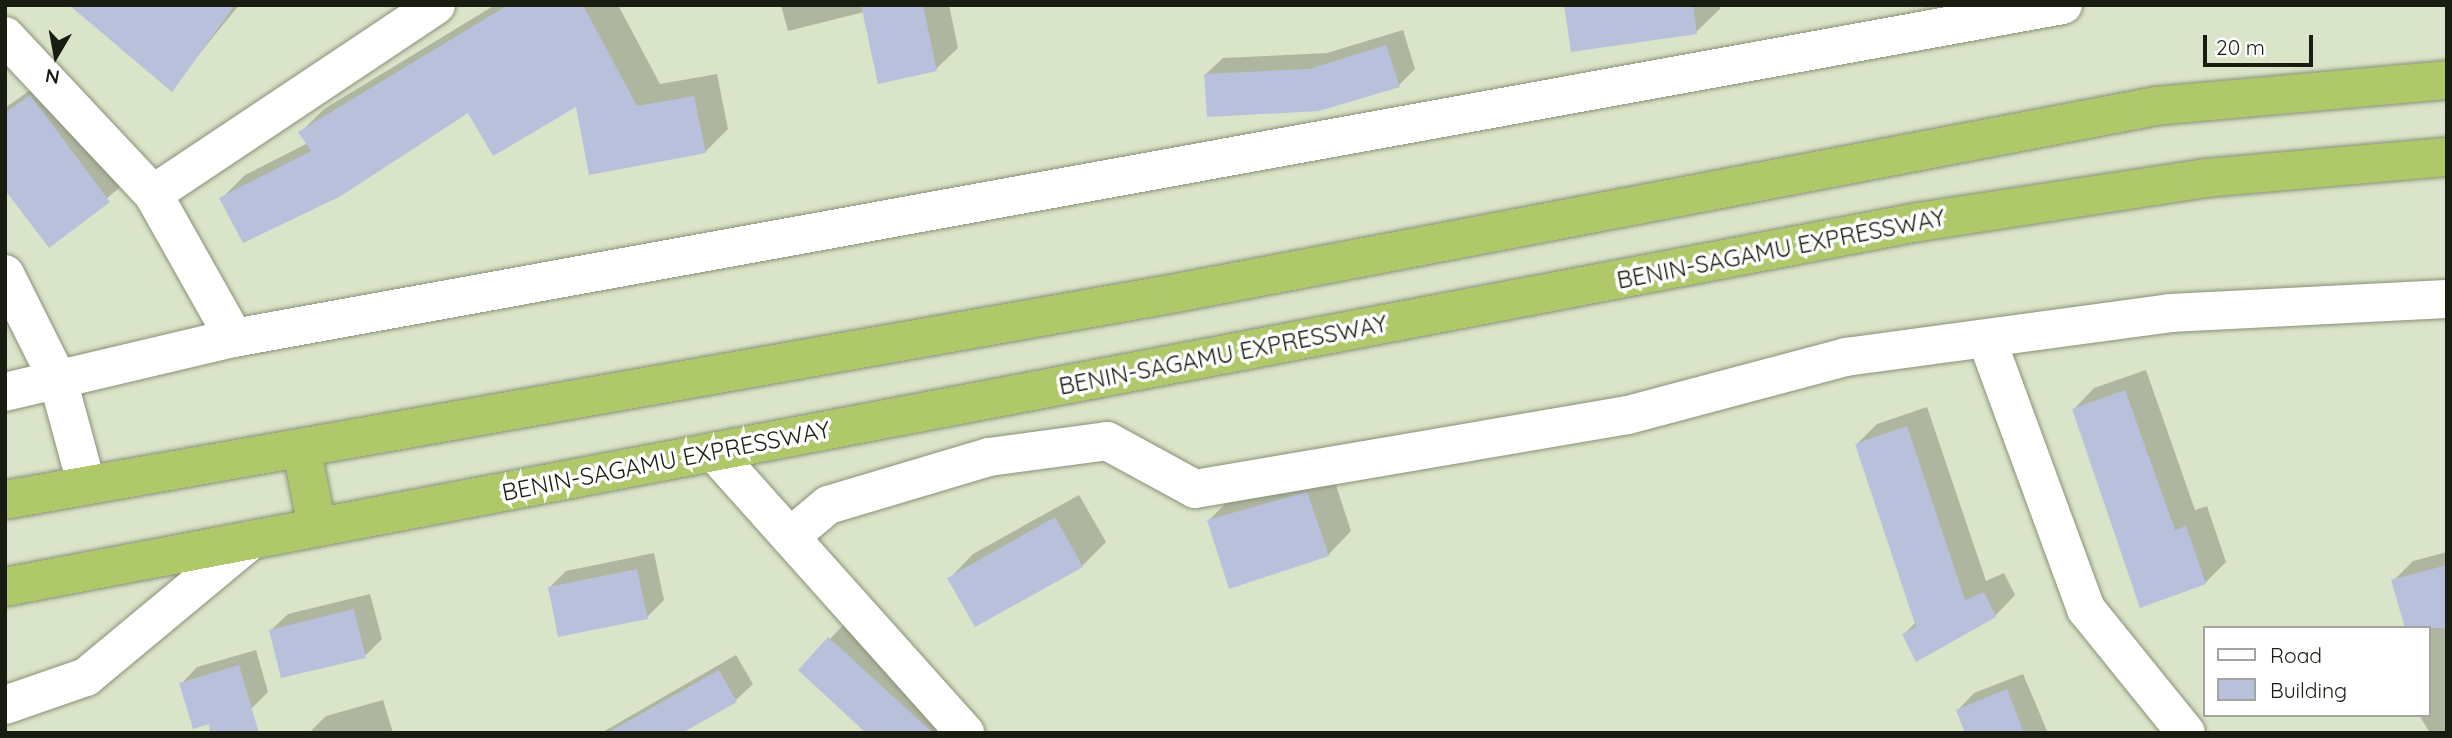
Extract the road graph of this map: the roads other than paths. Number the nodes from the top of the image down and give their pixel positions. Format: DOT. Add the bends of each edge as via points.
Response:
graph roads {
  1 [pos="436,5"];
  2 [pos="2063,5"];
  3 [pos="5,36"];
  4 [pos="2447,80"];
  5 [pos="2447,157"];
  6 [pos="153,194"];
  7 [pos="5,274"];
  8 [pos="2447,299"];
  9 [pos="234,338"];
  10 [pos="1987,340"];
  11 [pos="58,380"];
  12 [pos="5,392"];
  13 [pos="302,451"];
  14 [pos="714,452"];
  15 [pos="86,483"];
  16 [pos="5,500"];
  17 [pos="317,527"];
  18 [pos="790,537"];
  19 [pos="251,540"];
  20 [pos="5,587"];
  21 [pos="5,705"];
  22 [pos="965,733"];
  23 [pos="2186,733"];
  1 -- 6 [label="street"];
  2 -- 9 [label="street"];
  3 -- 6 [label="street"];
  4 -- 13 [label="highway" via="2156,106"];
  5 -- 14 [label="highway, BENIN-SAGAMU EXPRESSWAY" via="2206,178 1919,222"];
  6 -- 9 [label="street"];
  7 -- 11 [label="street"];
  8 -- 10 [label="street" via="2170,313"];
  9 -- 11 [label="street"];
  10 -- 18 [label="street" via="1846,357 1628,415 1195,489 1107,441 989,457 828,505"];
  10 -- 23 [label="street" via="2085,609"];
  11 -- 12 [label="street"];
  11 -- 15 [label="street"];
  13 -- 15 [label="highway"];
  13 -- 17 [label="highway"];
  14 -- 17 [label="highway, BENIN-SAGAMU EXPRESSWAY"];
  14 -- 18 [label="street"];
  15 -- 16 [label="highway"];
  17 -- 19 [label="highway, BENIN-SAGAMU EXPRESSWAY"];
  18 -- 22 [label="street"];
  19 -- 20 [label="highway, BENIN-SAGAMU EXPRESSWAY"];
  19 -- 21 [label="street" via="86,677"];
}
